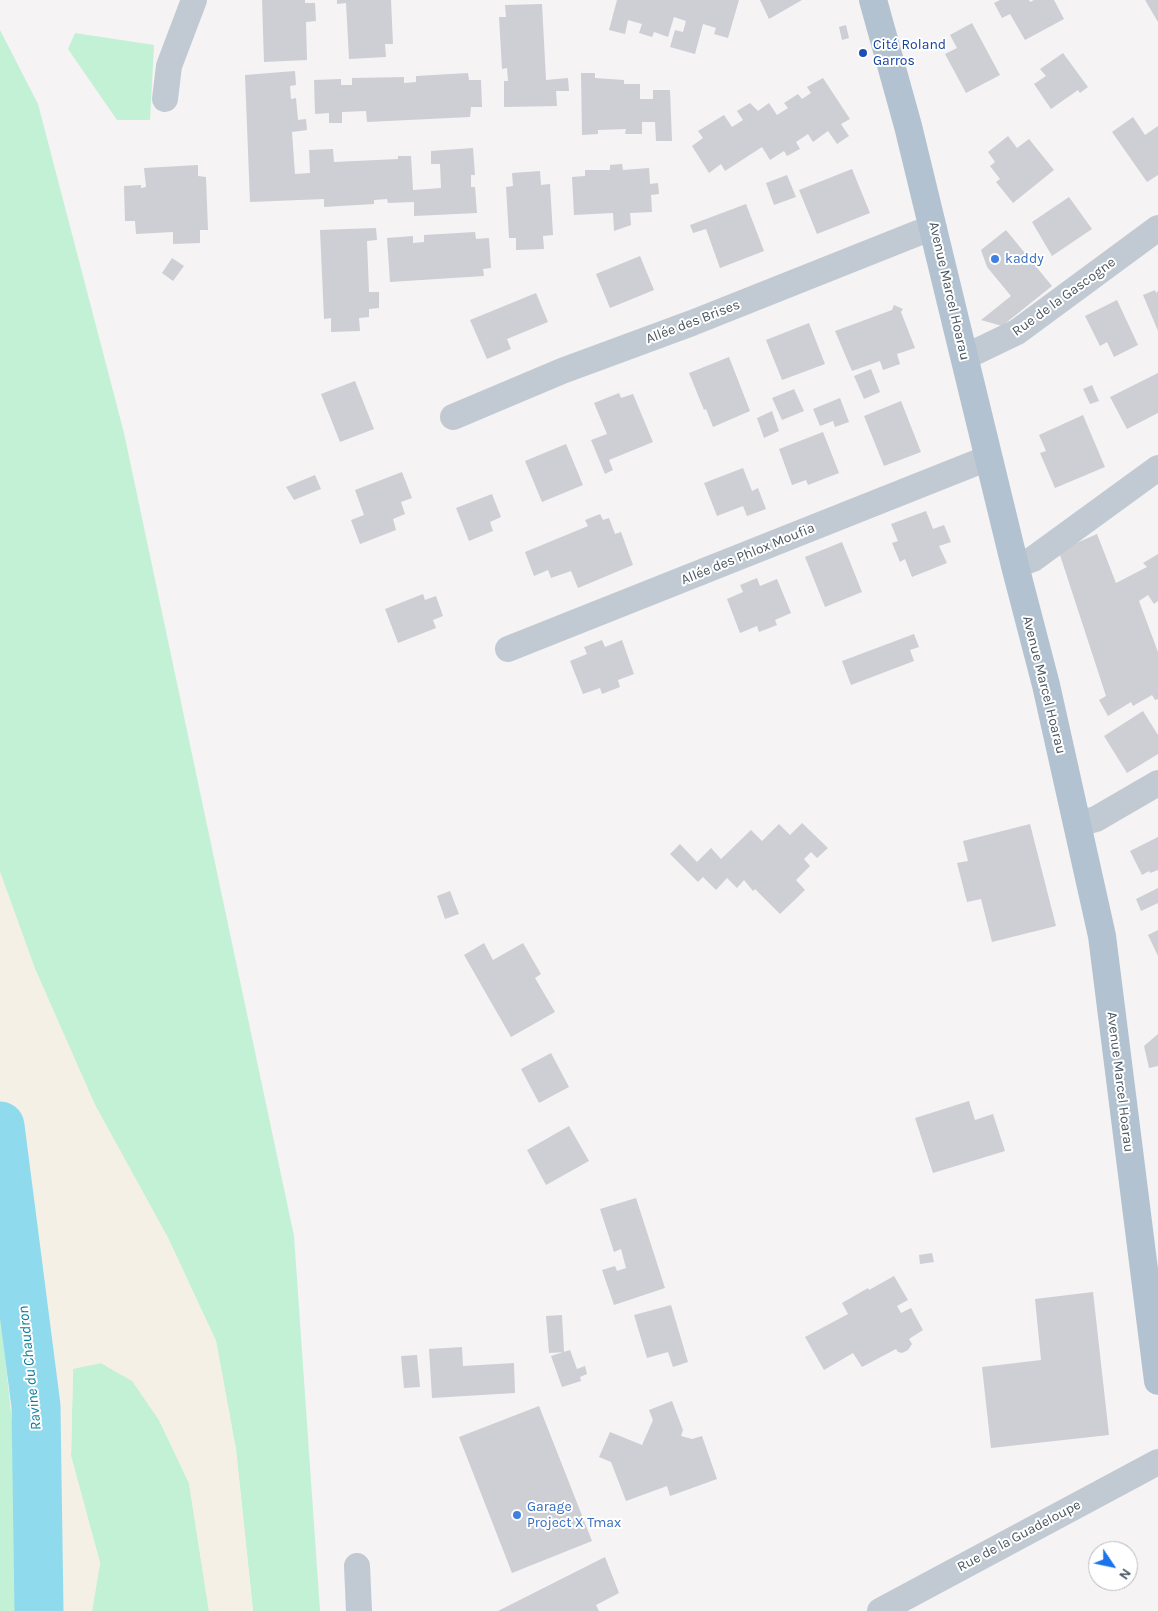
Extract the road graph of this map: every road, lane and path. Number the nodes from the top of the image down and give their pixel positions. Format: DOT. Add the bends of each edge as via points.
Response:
graph roads {
  1 [pos="194,0"];
  2 [pos="873,0"];
  3 [pos="165,98"];
  4 [pos="1158,228"];
  5 [pos="934,229"];
  6 [pos="965,357"];
  7 [pos="452,417"];
  8 [pos="988,458"];
  9 [pos="1158,468"];
  10 [pos="1014,566"];
  11 [pos="508,649"];
  12 [pos="1158,782"];
  13 [pos="1078,824"];
  14 [pos="1158,1381"];
  15 [pos="1158,1462"];
  16 [pos="357,1566"];
  17 [pos="359,1611"];
  18 [pos="880,1611"];
  1 -- 3 [label="street" via="169,66"];
  2 -- 5 [label="main road, Avenue Marcel Hoarau"];
  4 -- 6 [label="street, Rue de la Gascogne" via="1017,332"];
  5 -- 6 [label="main road, Avenue Marcel Hoarau"];
  5 -- 7 [label="street, Allée des Brises" via="562,371"];
  6 -- 8 [label="main road, Avenue Marcel Hoarau"];
  8 -- 10 [label="main road, Avenue Marcel Hoarau"];
  8 -- 11 [label="street, Allée des Phlox Moufia"];
  9 -- 10 [label="street" via="1033,559"];
  10 -- 13 [label="main road, Avenue Marcel Hoarau"];
  12 -- 13 [label="street" via="1096,819"];
  13 -- 14 [label="main road, Avenue Marcel Hoarau" via="1102,936"];
  15 -- 18 [label="street, Rue de la Guadeloupe"];
  16 -- 17 [label="street"];
}
